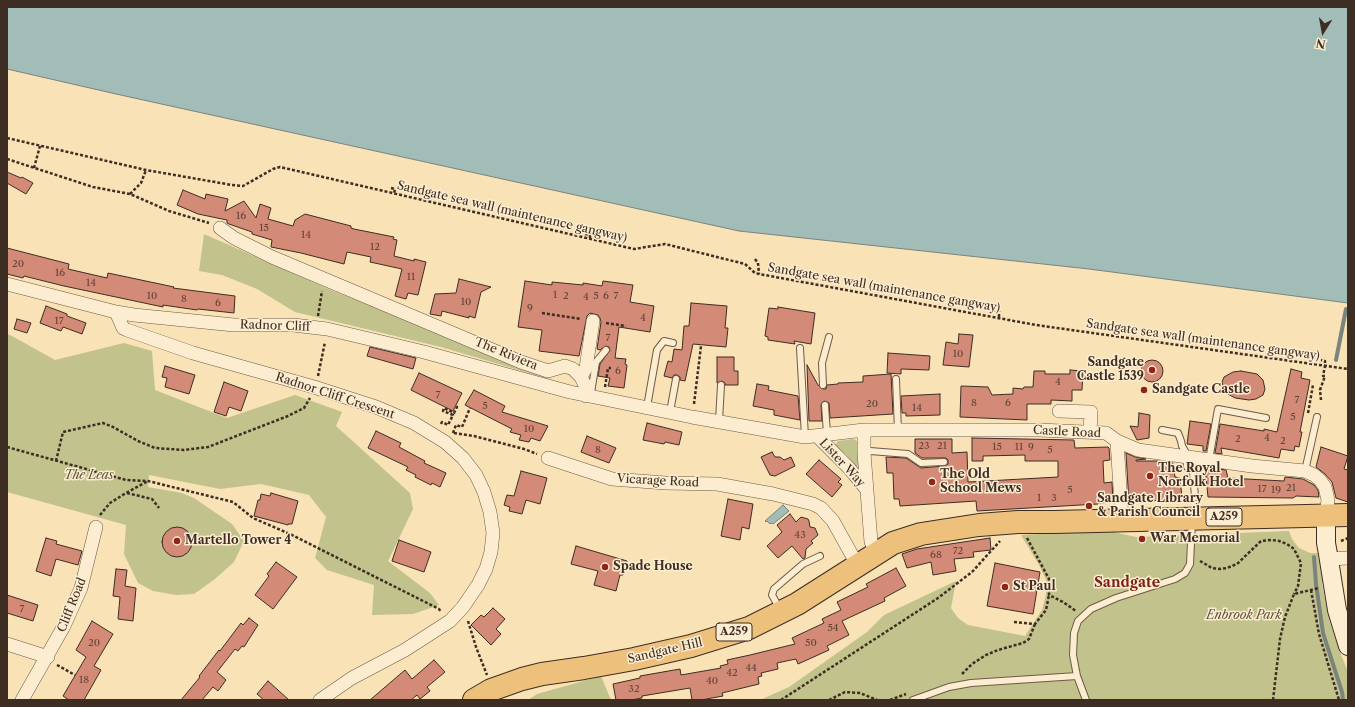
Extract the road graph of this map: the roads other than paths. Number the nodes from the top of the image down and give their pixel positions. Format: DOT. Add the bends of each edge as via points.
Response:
graph roads {
  1 [pos="217,227"];
  2 [pos="7,284"];
  3 [pos="116,312"];
  4 [pos="593,321"];
  5 [pos="829,337"];
  6 [pos="673,343"];
  7 [pos="800,348"];
  8 [pos="606,350"];
  9 [pos="580,377"];
  10 [pos="676,379"];
  11 [pos="896,379"];
  12 [pos="721,385"];
  13 [pos="824,385"];
  14 [pos="593,397"];
  15 [pos="825,405"];
  16 [pos="647,408"];
  17 [pos="1059,411"];
  18 [pos="670,412"];
  19 [pos="1317,417"];
  20 [pos="1266,418"];
  21 [pos="719,421"];
  22 [pos="864,430"];
  23 [pos="1162,430"];
  24 [pos="898,431"];
  25 [pos="1090,432"];
  26 [pos="816,435"];
  27 [pos="1117,441"];
  28 [pos="864,453"];
  29 [pos="1188,457"];
  30 [pos="548,458"];
  31 [pos="1208,460"];
  32 [pos="944,462"];
  33 [pos="1305,471"];
  34 [pos="867,490"];
  35 [pos="1193,508"];
  36 [pos="1348,515"];
  37 [pos="1326,516"];
  38 [pos="1122,520"];
  39 [pos="96,527"];
  40 [pos="877,553"];
  41 [pos="820,556"];
  42 [pos="1348,558"];
  43 [pos="1330,559"];
  44 [pos="858,566"];
  45 [pos="782,613"];
  46 [pos="7,644"];
  47 [pos="1348,646"];
  48 [pos="50,660"];
  49 [pos="1077,676"];
  50 [pos="22,700"];
  51 [pos="320,700"];
  52 [pos="474,700"];
  53 [pos="913,700"];
  54 [pos="1086,700"];
  1 -- 9 [label="street, The Riviera" via="272,257 521,362 548,371 565,366 573,369"];
  2 -- 3 [label="street, Radnor Cliff"];
  3 -- 14 [label="street, Radnor Cliff" via="234,325 286,324 322,329 424,352"];
  3 -- 51 [label="street, Radnor Cliff Crescent" via="126,330 193,353 376,406 434,432 463,458 476,475 490,512 493,533 486,569 464,607 450,621 406,650 352,678"];
  4 -- 9 [label="street" via="586,368"];
  5 -- 13 [label="lane" via="822,363"];
  6 -- 16 [label="lane" via="664,341 657,350"];
  7 -- 26 [label="lane"];
  8 -- 14 [label="lane" via="596,362"];
  9 -- 14 [label="street"];
  10 -- 18 [label="lane"];
  11 -- 24 [label="lane"];
  12 -- 21 [label="lane"];
  14 -- 16 [label="street"];
  15 -- 26 [label="lane"];
  16 -- 18 [label="street"];
  17 -- 25 [label="street" via="1091,412"];
  18 -- 21 [label="street"];
  19 -- 33 [label="lane"];
  20 -- 31 [label="lane" via="1218,409"];
  21 -- 26 [label="street"];
  22 -- 24 [label="street, Castle Road"];
  22 -- 26 [label="street, Castle Road"];
  22 -- 28 [label="street, Lister Way"];
  23 -- 29 [label="lane" via="1178,433"];
  24 -- 25 [label="street, Castle Road"];
  25 -- 27 [label="street, Castle Road" via="1106,433"];
  26 -- 34 [label="street, Lister Way"];
  27 -- 29 [label="street, Castle Road" via="1138,450"];
  27 -- 38 [label="street"];
  28 -- 32 [label="lane" via="870,451 908,454 921,463"];
  28 -- 34 [label="street, Lister Way"];
  29 -- 31 [label="street, Castle Road"];
  29 -- 35 [label="lane" via="1187,467 1193,472"];
  30 -- 44 [label="street, Vicarage Road" via="612,479 717,484 813,504 821,508 833,521"];
  31 -- 33 [label="street, Castle Road"];
  33 -- 37 [label="street, Castle Road" via="1314,475 1325,487 1328,500"];
  34 -- 40 [label="street, Lister Way" via="871,542"];
  35 -- 37 [label="highway, A259"];
  35 -- 38 [label="highway, A259"];
  35 -- 49 [label="lane" via="1190,564 1185,573 1175,579 1116,598 1082,616 1076,626 1073,641"];
  36 -- 37 [label="highway, A259"];
  37 -- 43 [label="main road" via="1326,543"];
  38 -- 40 [label="highway, Sandgate Hill / A259" via="979,525 921,534 893,543"];
  39 -- 48 [label="street, Cliff Road" via="81,588"];
  40 -- 44 [label="highway, Sandgate Hill / A259"];
  41 -- 45 [label="lane" via="803,564 774,589 772,595"];
  42 -- 43 [label="street"];
  43 -- 47 [label="main road" via="1338,610"];
  44 -- 45 [label="highway, Sandgate Hill / A259"];
  45 -- 52 [label="highway, Sandgate Hill / A259" via="748,628 691,646 522,679 491,690"];
  46 -- 48 [label="street"];
  48 -- 50 [label="street, Cliff Road"];
  49 -- 53 [label="lane" via="971,683 949,687"];
  49 -- 54 [label="lane"];
}
